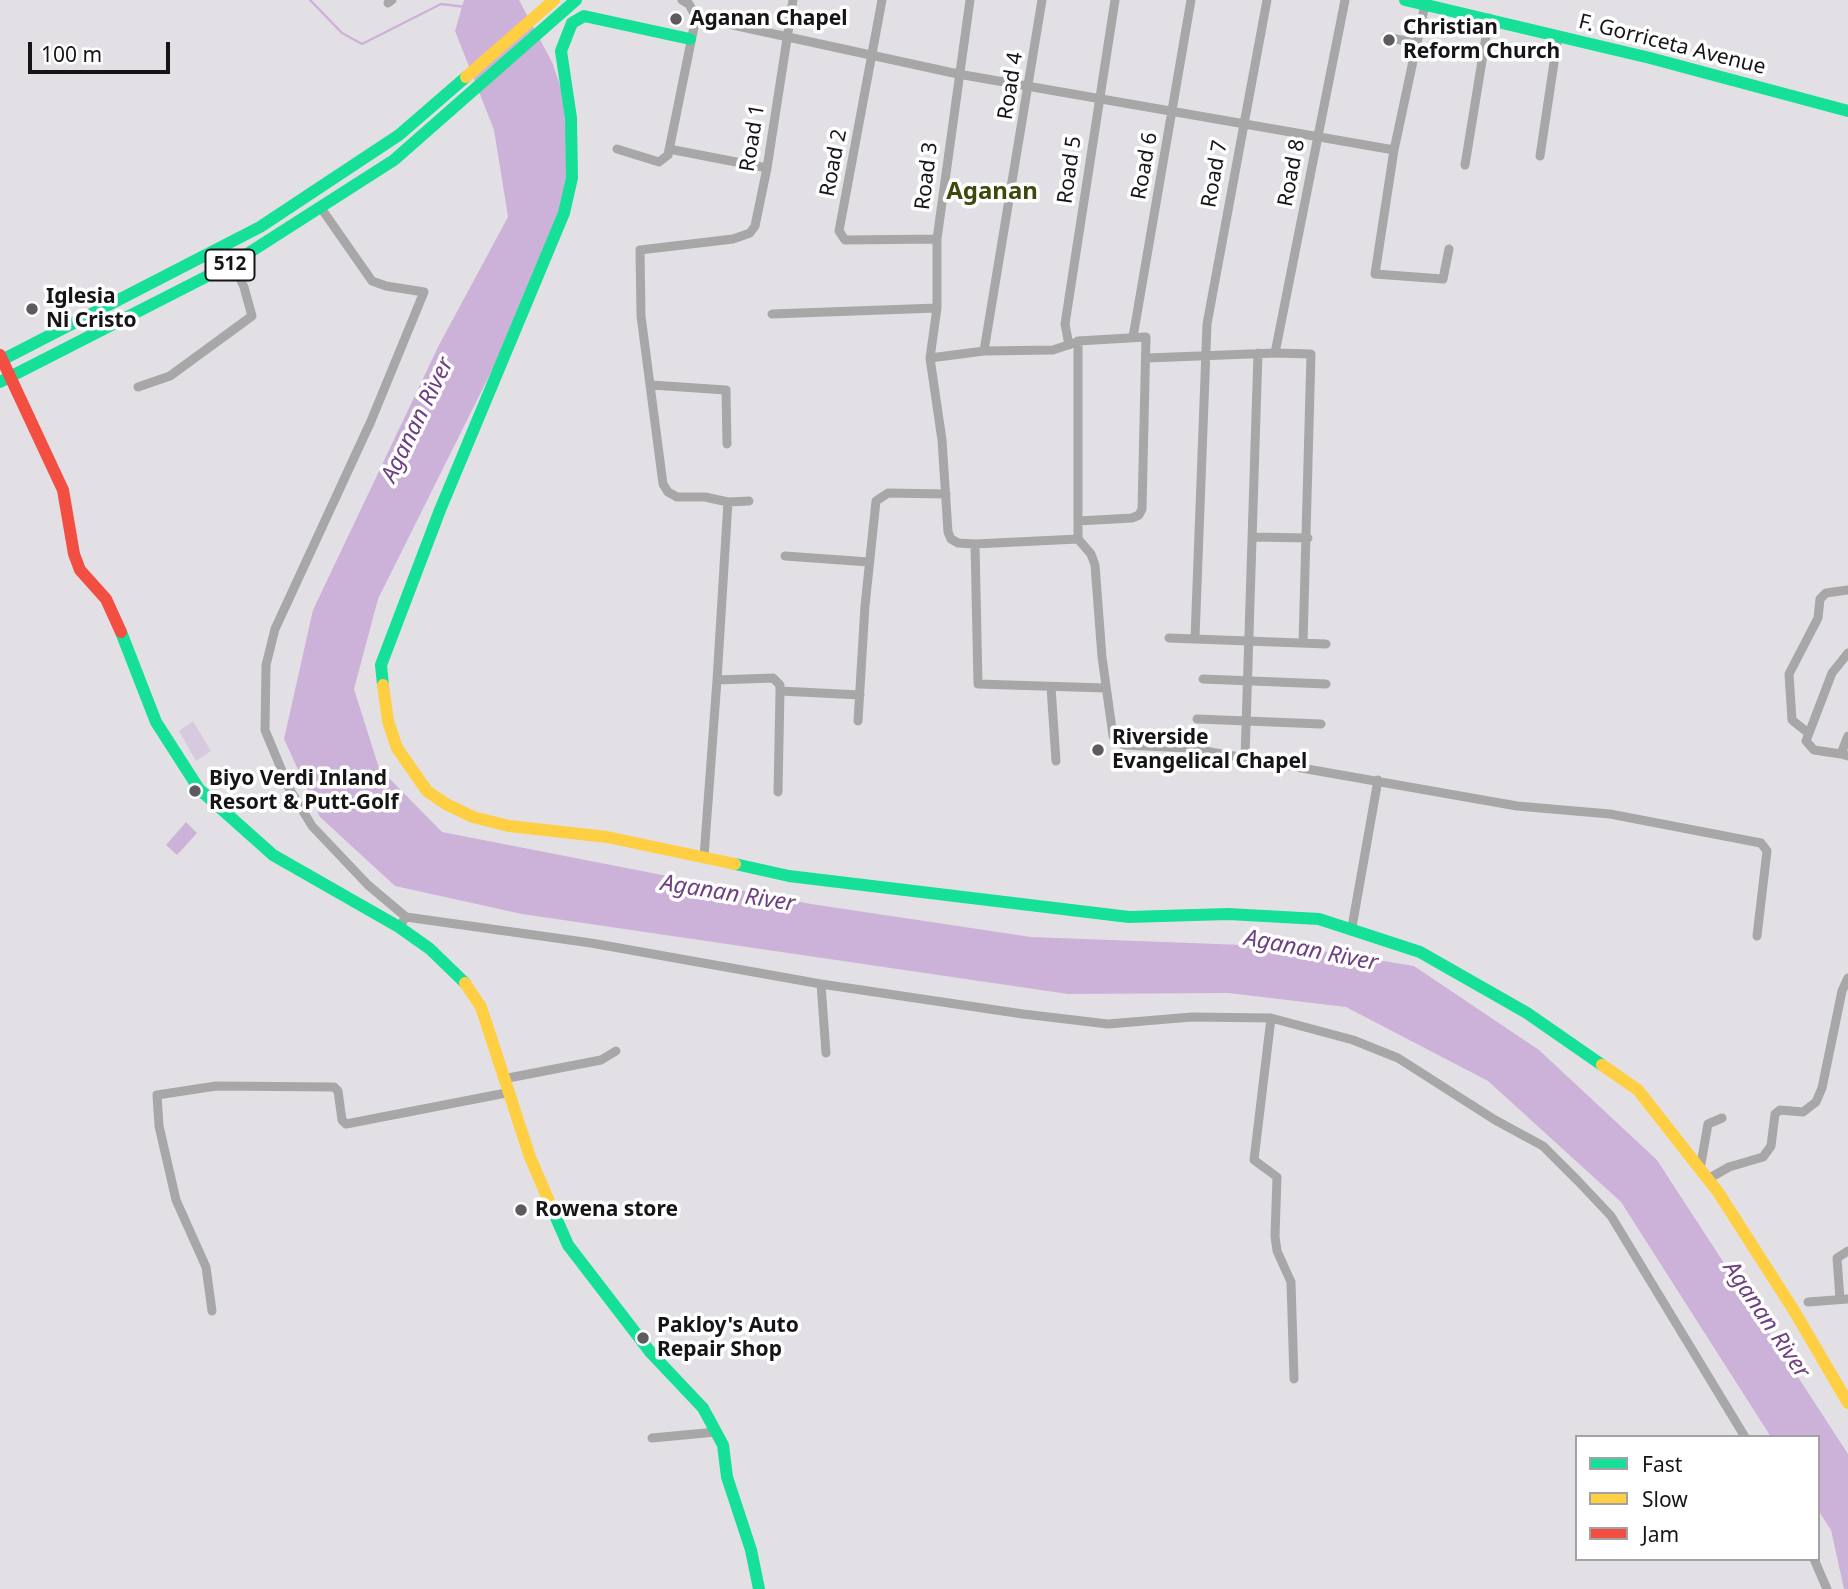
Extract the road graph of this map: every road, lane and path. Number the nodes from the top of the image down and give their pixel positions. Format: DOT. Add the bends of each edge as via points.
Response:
graph roads {
  1 [pos="576,0"];
  2 [pos="682,0"];
  3 [pos="793,0"];
  4 [pos="882,0"];
  5 [pos="970,0"];
  6 [pos="1042,0"];
  7 [pos="1115,0"];
  8 [pos="1191,0"];
  9 [pos="1267,0"];
  10 [pos="1345,0"];
  11 [pos="1405,0"];
  12 [pos="552,1"];
  13 [pos="1450,4"];
  14 [pos="1425,5"];
  15 [pos="696,16"];
  16 [pos="1489,18"];
  17 [pos="788,35"];
  18 [pos="1558,36"];
  19 [pos="1386,37"];
  20 [pos="690,39"];
  21 [pos="1417,43"];
  22 [pos="873,53"];
  23 [pos="958,74"];
  24 [pos="1029,85"];
  25 [pos="1098,98"];
  26 [pos="1173,110"];
  27 [pos="1848,111"];
  28 [pos="1242,121"];
  29 [pos="1318,134"];
  30 [pos="618,149"];
  31 [pos="669,149"];
  32 [pos="1394,150"];
  33 [pos="1540,156"];
  34 [pos="1465,165"];
  35 [pos="767,169"];
  36 [pos="321,208"];
  37 [pos="937,239"];
  38 [pos="1449,249"];
  39 [pos="233,263"];
  40 [pos="937,308"];
  41 [pos="772,314"];
  42 [pos="1133,337"];
  43 [pos="1074,343"];
  44 [pos="984,351"];
  45 [pos="1258,353"];
  46 [pos="1275,353"];
  47 [pos="1206,355"];
  48 [pos="1,358"];
  49 [pos="930,358"];
  50 [pos="1147,359"];
  51 [pos="5,380"];
  52 [pos="651,385"];
  53 [pos="138,387"];
  54 [pos="727,444"];
  55 [pos="946,494"];
  56 [pos="749,501"];
  57 [pos="728,502"];
  58 [pos="1078,521"];
  59 [pos="1252,537"];
  60 [pos="1308,538"];
  61 [pos="1078,539"];
  62 [pos="975,544"];
  63 [pos="785,556"];
  64 [pos="869,562"];
  65 [pos="1848,590"];
  66 [pos="1168,638"];
  67 [pos="1195,638"];
  68 [pos="1249,641"];
  69 [pos="1303,643"];
  70 [pos="1326,644"];
  71 [pos="1848,653"];
  72 [pos="1203,679"];
  73 [pos="717,680"];
  74 [pos="1248,680"];
  75 [pos="1326,684"];
  76 [pos="1051,687"];
  77 [pos="1105,688"];
  78 [pos="780,691"];
  79 [pos="860,695"];
  80 [pos="1197,719"];
  81 [pos="1246,719"];
  82 [pos="858,721"];
  83 [pos="1321,724"];
  84 [pos="1807,732"];
  85 [pos="1848,736"];
  86 [pos="1844,755"];
  87 [pos="1245,758"];
  88 [pos="1056,761"];
  89 [pos="1378,780"];
  90 [pos="778,792"];
  91 [pos="704,857"];
  92 [pos="402,922"];
  93 [pos="1352,928"];
  94 [pos="1757,936"];
  95 [pos="1848,978"];
  96 [pos="821,984"];
  97 [pos="1272,1018"];
  98 [pos="616,1051"];
  99 [pos="826,1053"];
  100 [pos="503,1079"];
  101 [pos="506,1093"];
  102 [pos="1722,1118"];
  103 [pos="1704,1174"];
  104 [pos="1848,1251"];
  105 [pos="1844,1299"];
  106 [pos="1808,1302"];
  107 [pos="212,1311"];
  108 [pos="1294,1379"];
  109 [pos="1848,1403"];
  110 [pos="716,1432"];
  111 [pos="1744,1435"];
  112 [pos="652,1438"];
  113 [pos="1815,1561"];
  114 [pos="1824,1588"];
  115 [pos="759,1589"];
  1 -- 36 [label="street, 512" via="434,128"];
  2 -- 15 [label="street"];
  3 -- 17 [label="street, Road 1"];
  4 -- 22 [label="street, Road 2"];
  5 -- 23 [label="street, Road 3"];
  6 -- 24 [label="street, Road 4"];
  7 -- 25 [label="street, Road 5"];
  8 -- 26 [label="street, Road 6"];
  9 -- 28 [label="street, Road 7"];
  10 -- 29 [label="street, Road 8"];
  11 -- 14 [label="street, F. Gorriceta Avenue"];
  12 -- 48 [label="street, 512" via="399,135 260,227"];
  13 -- 14 [label="street, F. Gorriceta Avenue"];
  13 -- 16 [label="street, F. Gorriceta Avenue"];
  14 -- 21 [label="street"];
  15 -- 17 [label="street"];
  15 -- 20 [label="street"];
  16 -- 18 [label="street, F. Gorriceta Avenue"];
  16 -- 34 [label="street"];
  17 -- 22 [label="street"];
  17 -- 35 [label="street, Road 1"];
  18 -- 27 [label="street, F. Gorriceta Avenue"];
  18 -- 33 [label="street"];
  19 -- 21 [label="street"];
  20 -- 31 [label="street"];
  20 -- 91 [label="street" via="584,16 572,23 561,51 571,118 572,178 564,213 435,522 381,665 388,721 397,748 426,791 446,804 509,827 607,837"];
  21 -- 32 [label="street"];
  22 -- 23 [label="street"];
  22 -- 37 [label="street, Road 2" via="841,237"];
  23 -- 24 [label="street"];
  23 -- 37 [label="street, Road 3"];
  24 -- 25 [label="street"];
  24 -- 44 [label="street, Road 4"];
  25 -- 26 [label="street"];
  25 -- 43 [label="street, Road 5" via="1065,324"];
  26 -- 28 [label="street"];
  26 -- 42 [label="street, Road 6"];
  28 -- 29 [label="street"];
  28 -- 47 [label="street, Road 7" via="1207,324"];
  29 -- 32 [label="street"];
  29 -- 46 [label="street, Road 8"];
  30 -- 31 [label="street" via="659,162"];
  31 -- 35 [label="street"];
  32 -- 38 [label="street" via="1375,274 1443,279"];
  35 -- 52 [label="street, Road 1" via="750,233 704,244 644,247 639,254 641,316"];
  36 -- 39 [label="street, 512"];
  36 -- 92 [label="street" via="372,281 424,292 371,422 275,629 265,665 265,730 289,788 312,826"];
  37 -- 40 [label="street, Road 3"];
  39 -- 51 [label="street, 512"];
  39 -- 53 [label="street" via="251,316 170,376"];
  40 -- 41 [label="street"];
  40 -- 49 [label="street, Road 3"];
  42 -- 43 [label="street"];
  42 -- 50 [label="street" via="1146,337"];
  43 -- 44 [label="street" via="1053,350"];
  43 -- 58 [label="street, Road 5"];
  44 -- 49 [label="street"];
  45 -- 46 [label="street"];
  45 -- 47 [label="street"];
  45 -- 59 [label="street"];
  46 -- 60 [label="street" via="1311,354"];
  47 -- 50 [label="street"];
  47 -- 67 [label="street, Road 7"];
  48 -- 51 [label="street"];
  49 -- 55 [label="street, Road 3"];
  50 -- 58 [label="street" via="1142,509 1132,518"];
  51 -- 92 [label="street" via="63,490 80,570 114,613 156,723 177,759 199,789 273,855"];
  52 -- 54 [label="street" via="726,390"];
  52 -- 57 [label="street" via="663,484 668,492"];
  55 -- 62 [label="street, Road 3" via="951,539"];
  55 -- 64 [label="street" via="881,495 874,510"];
  56 -- 57 [label="street"];
  57 -- 73 [label="street"];
  58 -- 61 [label="street, Road 5"];
  59 -- 60 [label="street"];
  59 -- 68 [label="street"];
  60 -- 69 [label="street"];
  61 -- 62 [label="street"];
  61 -- 77 [label="street" via="1095,565"];
  62 -- 76 [label="street" via="978,684"];
  63 -- 64 [label="street"];
  64 -- 79 [label="street"];
  65 -- 84 [label="street" via="1826,593 1820,599 1818,618 1789,674 1792,720"];
  66 -- 67 [label="street"];
  67 -- 68 [label="street"];
  68 -- 69 [label="street"];
  68 -- 74 [label="street"];
  69 -- 70 [label="street"];
  71 -- 84 [label="street" via="1832,673"];
  72 -- 74 [label="street"];
  73 -- 78 [label="street" via="773,678"];
  73 -- 91 [label="street"];
  74 -- 75 [label="street"];
  74 -- 81 [label="street"];
  76 -- 77 [label="street"];
  76 -- 88 [label="street"];
  77 -- 87 [label="street" via="1113,737 1118,742"];
  78 -- 79 [label="street"];
  78 -- 90 [label="street"];
  79 -- 82 [label="street"];
  80 -- 81 [label="street"];
  81 -- 83 [label="street"];
  81 -- 87 [label="street"];
  84 -- 86 [label="street" via="1806,741 1814,750"];
  85 -- 86 [label="street"];
  87 -- 89 [label="street"];
  89 -- 93 [label="street"];
  89 -- 94 [label="street" via="1517,806 1610,814 1761,843 1767,851"];
  91 -- 93 [label="street" via="789,876 1129,917 1275,915"];
  92 -- 96 [label="street" via="591,943"];
  92 -- 100 [label="street" via="471,989"];
  93 -- 103 [label="street" via="1446,964 1625,1078"];
  95 -- 103 [label="street" via="1816,1102 1803,1112 1780,1110 1775,1114 1771,1146 1763,1157"];
  96 -- 97 [label="street" via="1108,1024 1192,1017"];
  96 -- 99 [label="street"];
  97 -- 108 [label="street" via="1254,1160 1277,1178 1275,1236 1291,1282"];
  97 -- 111 [label="street" via="1353,1040 1398,1058 1543,1146 1611,1216"];
  98 -- 100 [label="street" via="601,1060"];
  100 -- 101 [label="street"];
  101 -- 107 [label="street" via="346,1124 334,1087 216,1086 156,1095 176,1200 205,1267"];
  101 -- 110 [label="street" via="568,1245 651,1353 703,1408"];
  102 -- 103 [label="street" via="1708,1124"];
  103 -- 109 [label="street"];
  104 -- 105 [label="street" via="1838,1258"];
  105 -- 106 [label="street"];
  110 -- 112 [label="street"];
  110 -- 115 [label="street"];
  113 -- 114 [label="street"];
}
